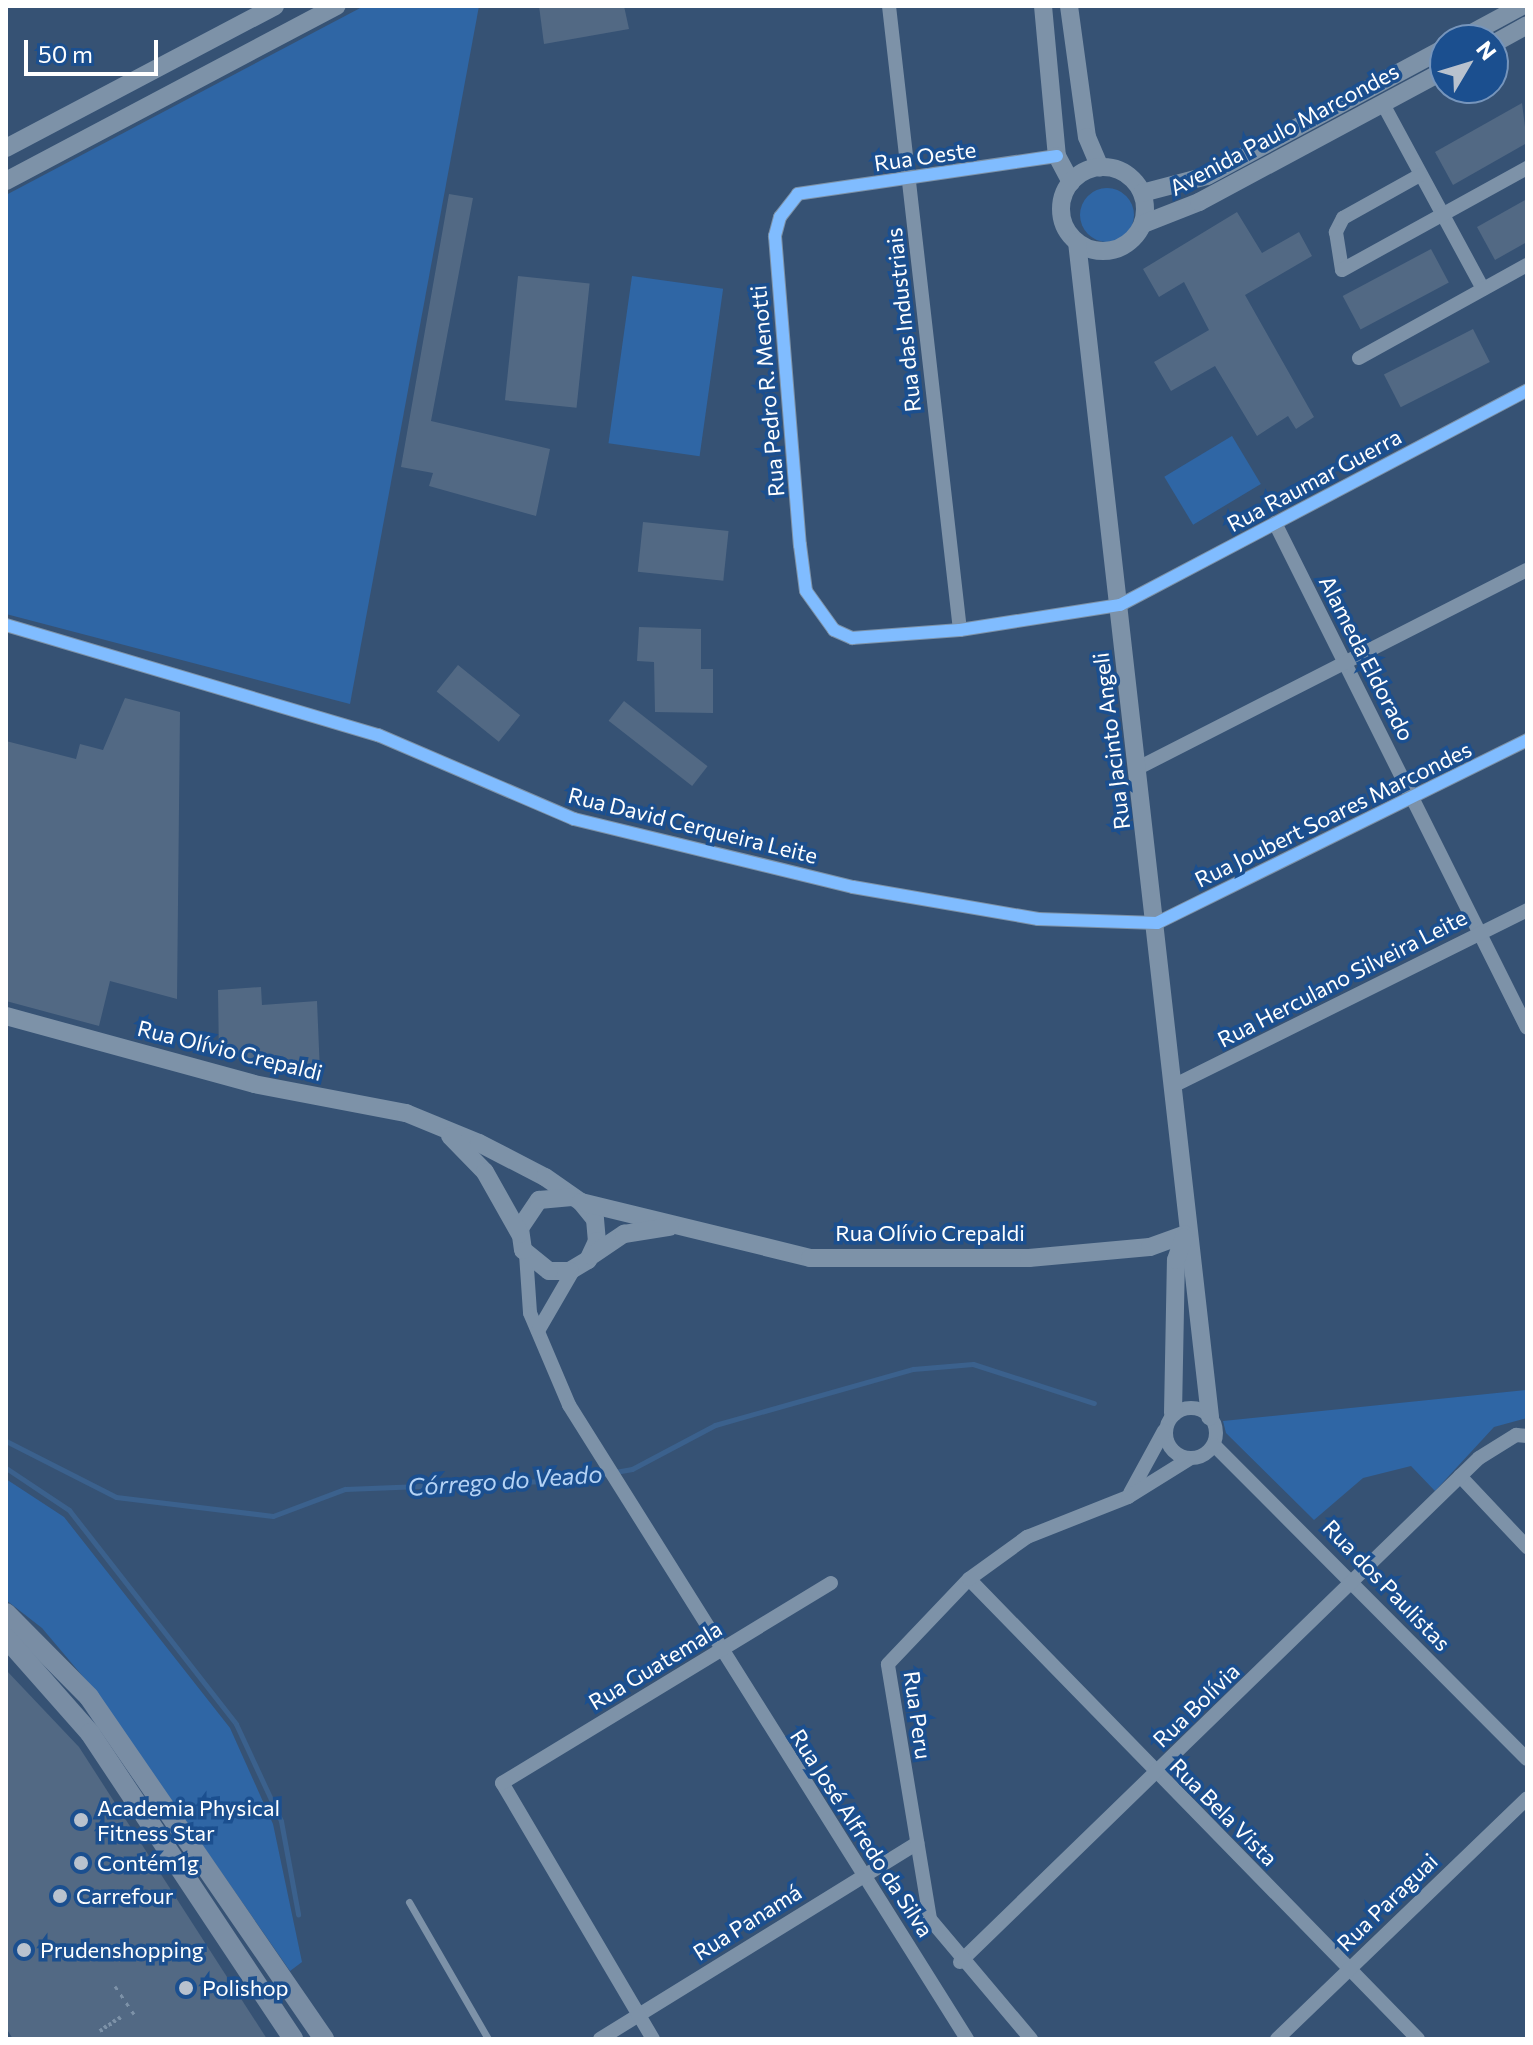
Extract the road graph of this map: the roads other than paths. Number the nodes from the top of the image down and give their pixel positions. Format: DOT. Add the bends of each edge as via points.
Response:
graph roads {
  1 [pos="275,6"];
  2 [pos="337,6"];
  3 [pos="889,6"];
  4 [pos="1043,6"];
  5 [pos="1069,6"];
  6 [pos="1522,6"];
  7 [pos="1491,22"];
  8 [pos="1487,24"];
  9 [pos="1527,25"];
  10 [pos="1509,35"];
  11 [pos="1429,57"];
  12 [pos="1429,79"];
  13 [pos="1383,104"];
  14 [pos="6,148"];
  15 [pos="1057,156"];
  16 [pos="1100,167"];
  17 [pos="1527,168"];
  18 [pos="1420,175"];
  19 [pos="909,178"];
  20 [pos="6,181"];
  21 [pos="1071,182"];
  22 [pos="1142,193"];
  23 [pos="798,194"];
  24 [pos="1442,215"];
  25 [pos="1143,224"];
  26 [pos="1077,242"];
  27 [pos="1527,265"];
  28 [pos="1483,289"];
  29 [pos="1359,358"];
  30 [pos="1527,390"];
  31 [pos="1275,523"];
  32 [pos="1527,570"];
  33 [pos="806,591"];
  34 [pos="1120,605"];
  35 [pos="6,625"];
  36 [pos="960,630"];
  37 [pos="1344,663"];
  38 [pos="1527,740"];
  39 [pos="1138,768"];
  40 [pos="1412,798"];
  41 [pos="1527,910"];
  42 [pos="1157,923"];
  43 [pos="1480,934"];
  44 [pos="6,1016"];
  45 [pos="1527,1028"];
  46 [pos="1175,1085"];
  47 [pos="443,1129"];
  48 [pos="577,1200"];
  49 [pos="676,1227"];
  50 [pos="520,1234"];
  51 [pos="1185,1234"];
  52 [pos="526,1254"];
  53 [pos="591,1256"];
  54 [pos="574,1269"];
  55 [pos="538,1331"];
  56 [pos="1173,1413"];
  57 [pos="1210,1416"];
  58 [pos="1164,1431"];
  59 [pos="1527,1436"];
  60 [pos="1214,1445"];
  61 [pos="1189,1459"];
  62 [pos="1460,1476"];
  63 [pos="1128,1497"];
  64 [pos="1527,1547"];
  65 [pos="969,1579"];
  66 [pos="831,1583"];
  67 [pos="1354,1583"];
  68 [pos="6,1613"];
  69 [pos="6,1638"];
  70 [pos="719,1652"];
  71 [pos="98,1727"];
  72 [pos="117,1755"];
  73 [pos="1527,1759"];
  74 [pos="1156,1775"];
  75 [pos="1527,1798"];
  76 [pos="917,1843"];
  77 [pos="863,1875"];
  78 [pos="409,1902"];
  79 [pos="960,1962"];
  80 [pos="1350,1969"];
  81 [pos="639,2016"];
  82 [pos="293,2039"];
  83 [pos="324,2039"];
  84 [pos="488,2039"];
  85 [pos="600,2039"];
  86 [pos="653,2039"];
  87 [pos="967,2039"];
  88 [pos="1031,2039"];
  89 [pos="1277,2039"];
  90 [pos="1418,2039"];
  1 -- 14 [label="street"];
  2 -- 20 [label="street"];
  3 -- 19 [label="street, Rua das Industriais"];
  4 -- 15 [label="street"];
  5 -- 16 [label="street" via="1087,137"];
  6 -- 7 [label="street"];
  7 -- 8 [label="street"];
  9 -- 10 [label="street"];
  11 -- 22 [label="street, Avenida Paulo Marcondes" via="1207,176"];
  12 -- 13 [label="street, Avenida Paulo Marcondes"];
  13 -- 18 [label="street"];
  13 -- 25 [label="street, Avenida Paulo Marcondes" via="1199,202"];
  15 -- 19 [label="street, Rua Oeste"];
  15 -- 21 [label="street"];
  16 -- 21 [label="street"];
  16 -- 22 [label="street" via="1130,177"];
  17 -- 24 [label="street"];
  18 -- 24 [label="street"];
  18 -- 24 [label="street" via="1343,218 1336,232 1342,270"];
  19 -- 23 [label="street, Rua Oeste"];
  19 -- 36 [label="street, Rua das Industriais"];
  21 -- 26 [label="street" via="1061,213"];
  22 -- 25 [label="street"];
  23 -- 33 [label="street, Rua Pedro R. Menotti" via="775,236"];
  24 -- 28 [label="street"];
  25 -- 26 [label="street" via="1124,246 1108,251"];
  26 -- 34 [label="street, Rua Jacinto Angeli"];
  27 -- 28 [label="street"];
  28 -- 29 [label="street"];
  30 -- 31 [label="street, Rua Raumar Guerra"];
  31 -- 34 [label="street, Rua Raumar Guerra"];
  31 -- 37 [label="street, Alameda Eldorado"];
  32 -- 37 [label="street"];
  33 -- 36 [label="street, Rua Raumar Guerra" via="834,630 852,638"];
  34 -- 36 [label="street, Rua Raumar Guerra"];
  34 -- 39 [label="street, Rua Jacinto Angeli"];
  35 -- 42 [label="street, Rua David Cerqueira Leite" via="378,735 574,819 959,907"];
  37 -- 39 [label="street"];
  37 -- 40 [label="street, Alameda Eldorado"];
  38 -- 40 [label="street, Rua Joubert Soares Marcondes"];
  39 -- 42 [label="street, Rua Jacinto Angeli"];
  40 -- 42 [label="street, Rua Joubert Soares Marcondes"];
  40 -- 43 [label="street, Alameda Eldorado"];
  41 -- 43 [label="street, Rua Herculano Silveira Leite"];
  42 -- 46 [label="street, Rua Jacinto Angeli"];
  43 -- 45 [label="street, Alameda Eldorado"];
  43 -- 46 [label="street, Rua Herculano Silveira Leite"];
  44 -- 47 [label="street, Rua Olívio Crepaldi" via="254,1084 406,1113"];
  46 -- 51 [label="street, Rua Jacinto Angeli"];
  47 -- 48 [label="street, Rua Olívio Crepaldi" via="545,1177"];
  47 -- 50 [label="street, Rua Olívio Crepaldi" via="485,1172"];
  48 -- 49 [label="street, Rua Olívio Crepaldi"];
  48 -- 50 [label="street" via="539,1200"];
  48 -- 53 [label="street" via="597,1230"];
  49 -- 51 [label="street, Rua Olívio Crepaldi" via="810,1258 1029,1258 1150,1247"];
  49 -- 53 [label="street, Rua Olívio Crepaldi" via="624,1234"];
  50 -- 52 [label="street"];
  51 -- 56 [label="street, Rua Jacinto Angeli" via="1176,1260"];
  51 -- 57 [label="street, Rua Jacinto Angeli"];
  52 -- 54 [label="street" via="549,1271"];
  52 -- 55 [label="street, Rua José Alfredo da Silva" via="525,1295"];
  53 -- 54 [label="street"];
  54 -- 55 [label="street"];
  55 -- 70 [label="street, Rua José Alfredo da Silva" via="586,1434"];
  56 -- 57 [label="street" via="1192,1407"];
  56 -- 58 [label="street"];
  57 -- 60 [label="street"];
  58 -- 61 [label="street" via="1170,1450"];
  58 -- 63 [label="street"];
  59 -- 62 [label="street, Rua Bolívia" via="1499,1443"];
  60 -- 61 [label="street"];
  60 -- 67 [label="street, Rua dos Paulistas"];
  61 -- 63 [label="street, Rua Peru"];
  62 -- 64 [label="street"];
  62 -- 67 [label="street, Rua Bolívia"];
  63 -- 65 [label="street, Rua Peru" via="1027,1537"];
  65 -- 74 [label="street, Rua Bela Vista"];
  65 -- 76 [label="street, Rua Peru" via="888,1664"];
  66 -- 70 [label="street, Rua Guatemala"];
  67 -- 73 [label="street, Rua dos Paulistas"];
  67 -- 74 [label="street, Rua Bolívia"];
  68 -- 71 [label="main road"];
  69 -- 71 [label="main road"];
  70 -- 77 [label="street, Rua José Alfredo da Silva"];
  70 -- 81 [label="street, Rua Guatemala" via="502,1783"];
  71 -- 72 [label="main road"];
  72 -- 82 [label="main road"];
  72 -- 83 [label="main road"];
  74 -- 79 [label="street, Rua Bolívia"];
  74 -- 80 [label="street, Rua Bela Vista"];
  75 -- 80 [label="street, Rua Paraguai"];
  76 -- 77 [label="street, Rua Panamá"];
  76 -- 79 [label="street, Rua Peru" via="930,1919"];
  77 -- 81 [label="street, Rua Panamá"];
  77 -- 87 [label="street, Rua José Alfredo da Silva"];
  78 -- 84 [label="lane"];
  79 -- 88 [label="street, Rua Peru"];
  80 -- 89 [label="street, Rua Paraguai"];
  80 -- 90 [label="street, Rua Bela Vista"];
  81 -- 85 [label="street, Rua Panamá"];
  81 -- 86 [label="street"];
}
